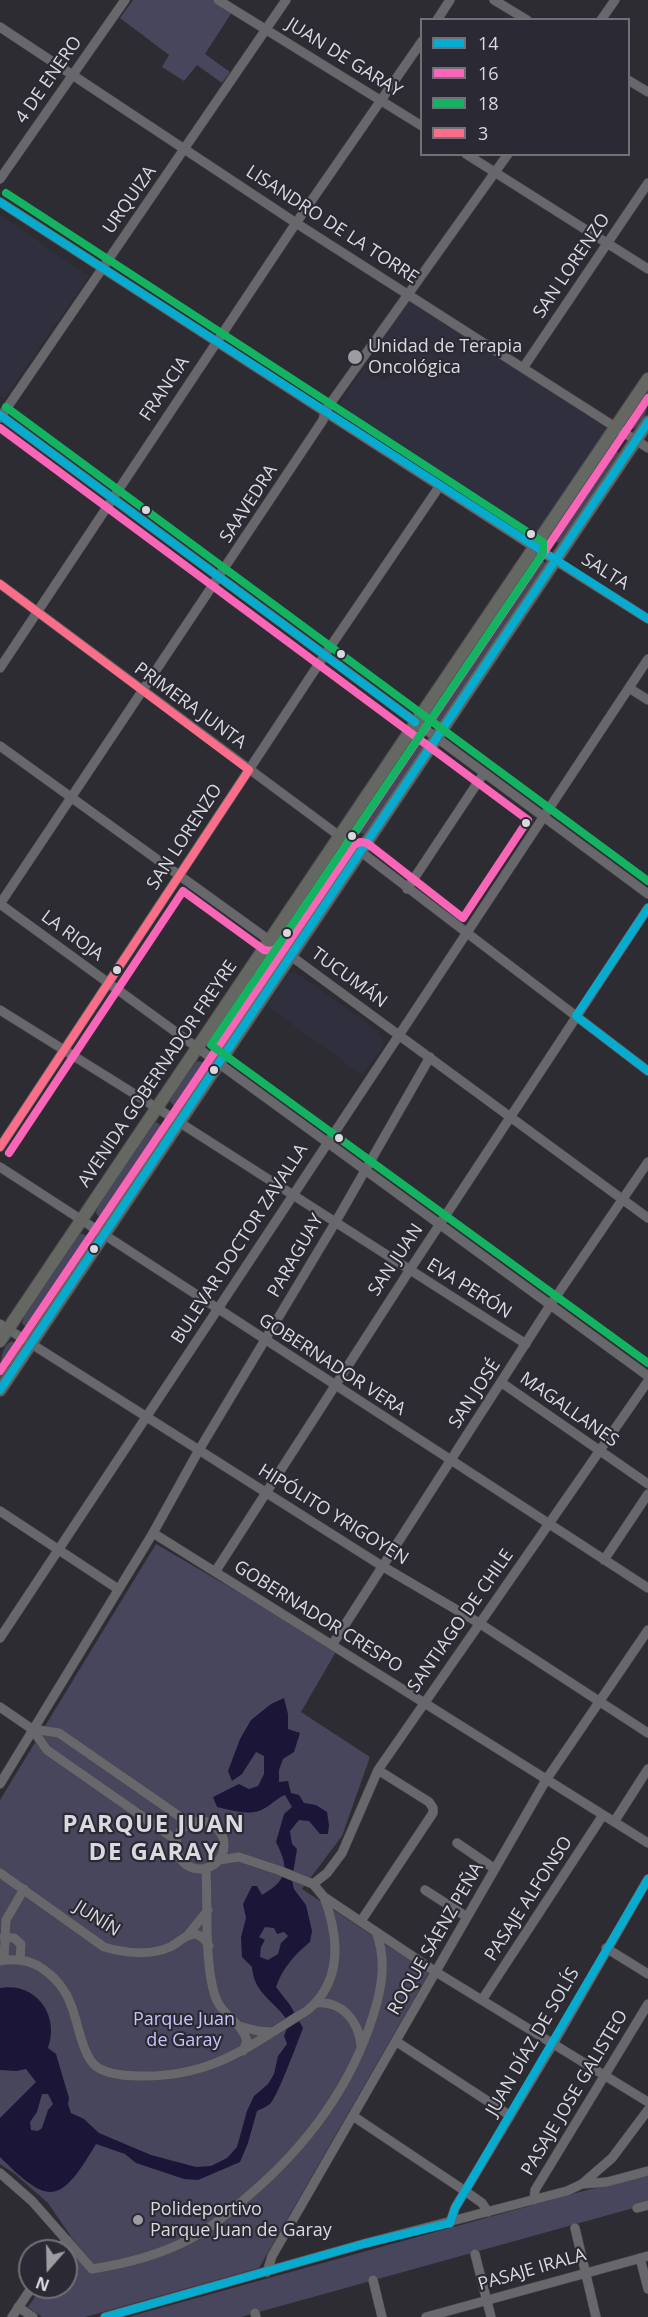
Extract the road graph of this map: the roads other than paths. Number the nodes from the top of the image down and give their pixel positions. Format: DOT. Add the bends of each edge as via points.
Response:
graph roads {
  1 [pos="125,0"];
  2 [pos="218,0"];
  3 [pos="286,0"];
  4 [pos="450,0"];
  5 [pos="494,0"];
  6 [pos="615,0"];
  7 [pos="438,18"];
  8 [pos="524,18"];
  9 [pos="602,18"];
  10 [pos="0,27"];
  11 [pos="265,29"];
  12 [pos="420,44"];
  13 [pos="73,76"];
  14 [pos="630,81"];
  15 [pos="648,92"];
  16 [pos="380,100"];
  17 [pos="420,125"];
  18 [pos="185,149"];
  19 [pos="469,156"];
  20 [pos="507,156"];
  21 [pos="495,173"];
  22 [pos="0,179"];
  23 [pos="648,183"];
  24 [pos="0,202"];
  25 [pos="296,223"];
  26 [pos="606,243"];
  27 [pos="102,268"];
  28 [pos="648,269"];
  29 [pos="408,294"];
  30 [pos="217,341"];
  31 [pos="523,368"];
  32 [pos="648,379"];
  33 [pos="326,411"];
  34 [pos="0,416"];
  35 [pos="648,422"];
  36 [pos="615,428"];
  37 [pos="643,444"];
  38 [pos="439,486"];
  39 [pos="112,499"];
  40 [pos="534,547"];
  41 [pos="556,561"];
  42 [pos="219,578"];
  43 [pos="0,584"];
  44 [pos="38,612"];
  45 [pos="648,619"];
  46 [pos="324,656"];
  47 [pos="648,659"];
  48 [pos="0,668"];
  49 [pos="629,688"];
  50 [pos="142,691"];
  51 [pos="648,700"];
  52 [pos="415,722"];
  53 [pos="437,738"];
  54 [pos="0,746"];
  55 [pos="249,770"];
  56 [pos="484,773"];
  57 [pos="71,798"];
  58 [pos="542,817"];
  59 [pos="339,837"];
  60 [pos="361,852"];
  61 [pos="180,876"];
  62 [pos="407,889"];
  63 [pos="648,894"];
  64 [pos="0,904"];
  65 [pos="648,908"];
  66 [pos="466,933"];
  67 [pos="269,941"];
  68 [pos="291,956"];
  69 [pos="109,984"];
  70 [pos="0,1010"];
  71 [pos="576,1016"];
  72 [pos="399,1035"];
  73 [pos="197,1048"];
  74 [pos="65,1051"];
  75 [pos="430,1057"];
  76 [pos="218,1063"];
  77 [pos="648,1071"];
  78 [pos="157,1108"];
  79 [pos="510,1116"];
  80 [pos="179,1122"];
  81 [pos="327,1142"];
  82 [pos="0,1146"];
  83 [pos="648,1162"];
  84 [pos="0,1167"];
  85 [pos="365,1169"];
  86 [pos="292,1196"];
  87 [pos="623,1200"];
  88 [pos="648,1218"];
  89 [pos="82,1220"];
  90 [pos="335,1223"];
  91 [pos="440,1224"];
  92 [pos="105,1235"];
  93 [pos="409,1271"];
  94 [pos="551,1304"];
  95 [pos="217,1310"];
  96 [pos="4,1327"];
  97 [pos="0,1341"];
  98 [pos="266,1341"];
  99 [pos="526,1344"];
  100 [pos="31,1345"];
  101 [pos="648,1376"];
  102 [pos="648,1381"];
  103 [pos="502,1383"];
  104 [pos="334,1385"];
  105 [pos="0,1390"];
  106 [pos="146,1416"];
  107 [pos="199,1450"];
  108 [pos="600,1451"];
  109 [pos="450,1461"];
  110 [pos="648,1484"];
  111 [pos="265,1491"];
  112 [pos="648,1494"];
  113 [pos="0,1511"];
  114 [pos="548,1524"];
  115 [pos="153,1533"];
  116 [pos="58,1550"];
  117 [pos="604,1560"];
  118 [pos="382,1566"];
  119 [pos="215,1572"];
  120 [pos="648,1588"];
  121 [pos="118,1589"];
  122 [pos="479,1623"];
  123 [pos="648,1630"];
  124 [pos="0,1638"];
  125 [pos="332,1646"];
  126 [pos="599,1701"];
  127 [pos="424,1703"];
  128 [pos="0,1707"];
  129 [pos="32,1729"];
  130 [pos="648,1733"];
  131 [pos="648,1769"];
  132 [pos="378,1770"];
  133 [pos="546,1780"];
  134 [pos="0,1784"];
  135 [pos="603,1815"];
  136 [pos="614,1822"];
  137 [pos="187,1824"];
  138 [pos="176,1840"];
  139 [pos="457,1843"];
  140 [pos="648,1843"];
  141 [pos="224,1844"];
  142 [pos="239,1857"];
  143 [pos="219,1860"];
  144 [pos="206,1869"];
  145 [pos="495,1869"];
  146 [pos="0,1873"];
  147 [pos="648,1879"];
  148 [pos="313,1884"];
  149 [pos="24,1889"];
  150 [pos="425,1890"];
  151 [pos="324,1897"];
  152 [pos="208,1910"];
  153 [pos="466,1917"];
  154 [pos="361,1921"];
  155 [pos="376,1932"];
  156 [pos="187,1936"];
  157 [pos="4,1937"];
  158 [pos="209,1946"];
  159 [pos="606,1948"];
  160 [pos="2,1960"];
  161 [pos="20,1960"];
  162 [pos="436,1971"];
  163 [pos="648,1974"];
  164 [pos="482,2000"];
  165 [pos="317,2003"];
  166 [pos="648,2004"];
  167 [pos="237,2025"];
  168 [pos="273,2032"];
  169 [pos="397,2042"];
  170 [pos="553,2044"];
  171 [pos="362,2049"];
  172 [pos="243,2051"];
  173 [pos="604,2074"];
  174 [pos="648,2102"];
  175 [pos="648,2110"];
  176 [pos="509,2115"];
  177 [pos="353,2116"];
  178 [pos="648,2171"];
  179 [pos="0,2173"];
  180 [pos="582,2184"];
  181 [pos="465,2191"];
  182 [pos="534,2200"];
  183 [pos="648,2205"];
  184 [pos="637,2208"];
  185 [pos="488,2212"];
  186 [pos="450,2223"];
  187 [pos="575,2228"];
  188 [pos="66,2239"];
  189 [pos="78,2253"];
  190 [pos="475,2254"];
  191 [pos="644,2257"];
  192 [pos="267,2272"];
  193 [pos="585,2272"];
  194 [pos="373,2280"];
  195 [pos="648,2289"];
  196 [pos="24,2299"];
  197 [pos="487,2300"];
  198 [pos="18,2307"];
  199 [pos="12,2317"];
  200 [pos="33,2317"];
  201 [pos="105,2317"];
  202 [pos="382,2317"];
  203 [pos="426,2317"];
  204 [pos="491,2317"];
  205 [pos="596,2317"];
  1 -- 13 [label="street, 4 DE ENERO"];
  2 -- 11 [label="street, JUAN DE GARAY"];
  3 -- 11 [label="street, URQUIZA"];
  4 -- 7 [label="street"];
  5 -- 8 [label="street"];
  6 -- 9 [label="street"];
  10 -- 13 [label="street, LISANDRO DE LA TORRE"];
  11 -- 16 [label="street, JUAN DE GARAY"];
  11 -- 18 [label="street, URQUIZA"];
  12 -- 16 [label="street, FRANCIA"];
  13 -- 18 [label="street, LISANDRO DE LA TORRE"];
  13 -- 22 [label="street, 4 DE ENERO"];
  14 -- 15 [label="street"];
  16 -- 17 [label="street, JUAN DE GARAY"];
  16 -- 25 [label="street, FRANCIA"];
  18 -- 25 [label="street, LISANDRO DE LA TORRE"];
  18 -- 27 [label="street, URQUIZA"];
  19 -- 21 [label="street"];
  20 -- 21 [label="street, SAAVEDRA"];
  21 -- 26 [label="street"];
  21 -- 29 [label="street, SAAVEDRA"];
  23 -- 26 [label="street, SAN LORENZO"];
  24 -- 27 [label="street, SALTA"];
  25 -- 29 [label="street, LISANDRO DE LA TORRE"];
  25 -- 30 [label="street, FRANCIA"];
  26 -- 28 [label="street"];
  26 -- 31 [label="street, SAN LORENZO"];
  27 -- 30 [label="street, SALTA"];
  27 -- 34 [label="street, URQUIZA"];
  29 -- 31 [label="street, LISANDRO DE LA TORRE"];
  29 -- 33 [label="street, SAAVEDRA"];
  30 -- 33 [label="street, SALTA"];
  30 -- 39 [label="street, FRANCIA"];
  31 -- 36 [label="street, LISANDRO DE LA TORRE"];
  32 -- 36 [label="main road, AVENIDA GOBERNADOR FREYRE"];
  33 -- 38 [label="street, SALTA"];
  33 -- 42 [label="street, SAAVEDRA"];
  34 -- 39 [label="street"];
  35 -- 37 [label="main road"];
  36 -- 37 [label="street, LISANDRO DE LA TORRE"];
  36 -- 40 [label="main road, AVENIDA GOBERNADOR FREYRE"];
  37 -- 41 [label="main road"];
  38 -- 40 [label="street, SALTA"];
  38 -- 46 [label="street, SAN LORENZO"];
  39 -- 42 [label="street"];
  39 -- 44 [label="street, FRANCIA"];
  40 -- 41 [label="street, SALTA"];
  40 -- 52 [label="main road, AVENIDA GOBERNADOR FREYRE"];
  41 -- 45 [label="street, SALTA"];
  41 -- 53 [label="main road"];
  42 -- 46 [label="street"];
  42 -- 50 [label="street, SAAVEDRA"];
  43 -- 44 [label="street, PRIMERA JUNTA"];
  44 -- 48 [label="street, FRANCIA"];
  44 -- 50 [label="street, PRIMERA JUNTA"];
  46 -- 52 [label="street"];
  46 -- 55 [label="street, SAN LORENZO"];
  47 -- 49 [label="street, BULEVAR DOCTOR ZAVALLA"];
  49 -- 51 [label="street"];
  49 -- 58 [label="street, BULEVAR DOCTOR ZAVALLA"];
  50 -- 55 [label="street, PRIMERA JUNTA"];
  50 -- 57 [label="street, SAAVEDRA"];
  52 -- 53 [label="street"];
  52 -- 59 [label="main road, AVENIDA GOBERNADOR FREYRE"];
  53 -- 56 [label="street"];
  53 -- 60 [label="main road"];
  54 -- 57 [label="street, TUCUMÁN"];
  55 -- 59 [label="street, PRIMERA JUNTA"];
  55 -- 61 [label="street, SAN LORENZO"];
  56 -- 58 [label="street"];
  56 -- 62 [label="street"];
  57 -- 61 [label="street, TUCUMÁN"];
  57 -- 64 [label="street, SAAVEDRA"];
  58 -- 63 [label="street"];
  58 -- 66 [label="street, BULEVAR DOCTOR ZAVALLA"];
  59 -- 60 [label="street, PRIMERA JUNTA"];
  59 -- 67 [label="main road, AVENIDA GOBERNADOR FREYRE"];
  60 -- 62 [label="street, PRIMERA JUNTA"];
  60 -- 68 [label="main road"];
  61 -- 67 [label="street, TUCUMÁN"];
  61 -- 69 [label="street, SAN LORENZO"];
  62 -- 66 [label="street, PRIMERA JUNTA"];
  64 -- 69 [label="street, LA RIOJA"];
  65 -- 71 [label="street, SAN JUAN"];
  66 -- 71 [label="street, PRIMERA JUNTA"];
  66 -- 72 [label="street, BULEVAR DOCTOR ZAVALLA"];
  67 -- 68 [label="street, TUCUMÁN"];
  67 -- 73 [label="main road, AVENIDA GOBERNADOR FREYRE"];
  68 -- 72 [label="street, TUCUMÁN"];
  68 -- 76 [label="main road"];
  69 -- 73 [label="street, LA RIOJA"];
  69 -- 74 [label="street, SAN LORENZO"];
  70 -- 74 [label="street, EVA PERÓN"];
  71 -- 77 [label="street, PRIMERA JUNTA"];
  71 -- 79 [label="street, SAN JUAN"];
  72 -- 75 [label="street, TUCUMÁN"];
  72 -- 81 [label="street, BULEVAR DOCTOR ZAVALLA"];
  73 -- 76 [label="street, LA RIOJA"];
  73 -- 78 [label="main road, AVENIDA GOBERNADOR FREYRE"];
  74 -- 78 [label="street, EVA PERÓN"];
  74 -- 82 [label="street, SAN LORENZO"];
  75 -- 79 [label="street, TUCUMÁN"];
  75 -- 85 [label="street, PARAGUAY"];
  76 -- 80 [label="main road"];
  76 -- 81 [label="street, LA RIOJA"];
  78 -- 80 [label="street, EVA PERÓN"];
  78 -- 89 [label="main road, AVENIDA GOBERNADOR FREYRE"];
  79 -- 87 [label="street, TUCUMÁN"];
  79 -- 91 [label="street, SAN JUAN"];
  80 -- 86 [label="street, EVA PERÓN"];
  80 -- 92 [label="main road"];
  81 -- 85 [label="street, LA RIOJA"];
  81 -- 86 [label="street, BULEVAR DOCTOR ZAVALLA"];
  83 -- 87 [label="street, SAN JOSÉ"];
  84 -- 89 [label="street, GOBERNADOR VERA"];
  85 -- 90 [label="street, PARAGUAY"];
  85 -- 91 [label="street, LA RIOJA"];
  86 -- 90 [label="street, EVA PERÓN"];
  86 -- 95 [label="street, BULEVAR DOCTOR ZAVALLA"];
  87 -- 88 [label="street, TUCUMÁN"];
  87 -- 94 [label="street, SAN JOSÉ"];
  89 -- 92 [label="street, GOBERNADOR VERA"];
  89 -- 96 [label="main road, AVENIDA GOBERNADOR FREYRE"];
  90 -- 93 [label="street, EVA PERÓN"];
  90 -- 98 [label="street, PARAGUAY"];
  91 -- 93 [label="street, SAN JUAN"];
  91 -- 94 [label="street, LA RIOJA"];
  92 -- 95 [label="street, GOBERNADOR VERA"];
  92 -- 100 [label="main road"];
  93 -- 99 [label="street, EVA PERÓN"];
  93 -- 104 [label="street, SAN JUAN"];
  94 -- 99 [label="street, SAN JOSÉ"];
  94 -- 101 [label="street, LA RIOJA"];
  95 -- 98 [label="street, GOBERNADOR VERA"];
  95 -- 106 [label="street, BULEVAR DOCTOR ZAVALLA"];
  96 -- 97 [label="main road, AVENIDA GOBERNADOR FREYRE"];
  96 -- 100 [label="street, HIPÓLITO YRIGOYEN"];
  98 -- 104 [label="street, GOBERNADOR VERA"];
  98 -- 107 [label="street, PARAGUAY"];
  99 -- 103 [label="street, SAN JOSÉ"];
  100 -- 105 [label="main road"];
  100 -- 106 [label="street, HIPÓLITO YRIGOYEN"];
  102 -- 108 [label="street, SANTIAGO DE CHILE"];
  103 -- 108 [label="street, MAGALLANES"];
  103 -- 109 [label="street, SAN JOSÉ"];
  104 -- 109 [label="street, GOBERNADOR VERA"];
  104 -- 111 [label="street, SAN JUAN"];
  106 -- 107 [label="street, HIPÓLITO YRIGOYEN"];
  106 -- 116 [label="street, BULEVAR DOCTOR ZAVALLA"];
  107 -- 111 [label="street, HIPÓLITO YRIGOYEN"];
  107 -- 115 [label="street, PARAGUAY"];
  108 -- 110 [label="street, MAGALLANES"];
  108 -- 114 [label="street, SANTIAGO DE CHILE"];
  109 -- 114 [label="street, GOBERNADOR VERA"];
  109 -- 118 [label="street, SAN JOSÉ"];
  111 -- 118 [label="street, HIPÓLITO YRIGOYEN"];
  111 -- 119 [label="street, SAN JUAN"];
  112 -- 117 [label="street"];
  113 -- 116 [label="street"];
  114 -- 117 [label="street, GOBERNADOR VERA"];
  114 -- 122 [label="street, SANTIAGO DE CHILE"];
  115 -- 119 [label="street, GOBERNADOR CRESPO"];
  115 -- 121 [label="street, PARAGUAY"];
  116 -- 121 [label="street"];
  116 -- 124 [label="street, BULEVAR DOCTOR ZAVALLA"];
  117 -- 120 [label="street, GOBERNADOR VERA"];
  118 -- 122 [label="street, HIPÓLITO YRIGOYEN"];
  118 -- 125 [label="street, SAN JOSÉ"];
  119 -- 125 [label="street, GOBERNADOR CRESPO"];
  121 -- 129 [label="street, PARAGUAY"];
  122 -- 126 [label="street, HIPÓLITO YRIGOYEN"];
  122 -- 127 [label="street, SANTIAGO DE CHILE"];
  123 -- 126 [label="street, ROQUE SÁENZ PEÑA"];
  125 -- 127 [label="street, GOBERNADOR CRESPO"];
  126 -- 130 [label="street, HIPÓLITO YRIGOYEN"];
  126 -- 133 [label="street, ROQUE SÁENZ PEÑA"];
  127 -- 132 [label="street, SANTIAGO DE CHILE"];
  127 -- 133 [label="street, GOBERNADOR CRESPO"];
  128 -- 129 [label="street"];
  129 -- 134 [label="street, PARAGUAY"];
  129 -- 137 [label="street" via="59,1733"];
  129 -- 138 [label="street" via="47,1750"];
  131 -- 136 [label="street"];
  132 -- 148 [label="street, SANTIAGO DE CHILE" via="342,1853"];
  132 -- 154 [label="street" via="429,1802 432,1817"];
  133 -- 135 [label="street, GOBERNADOR CRESPO"];
  133 -- 145 [label="street, ROQUE SÁENZ PEÑA"];
  135 -- 136 [label="street, GOBERNADOR CRESPO"];
  135 -- 164 [label="street, PASAJE ALFONSO"];
  136 -- 140 [label="street, GOBERNADOR CRESPO"];
  137 -- 138 [label="street"];
  137 -- 141 [label="street" via="208,1822 219,1830"];
  138 -- 144 [label="street" via="177,1854 186,1865"];
  139 -- 145 [label="street"];
  141 -- 142 [label="street"];
  141 -- 143 [label="street"];
  142 -- 143 [label="street"];
  142 -- 148 [label="street"];
  143 -- 144 [label="street"];
  144 -- 152 [label="street"];
  145 -- 153 [label="street, ROQUE SÁENZ PEÑA"];
  146 -- 149 [label="street, JUNÍN"];
  147 -- 159 [label="street, JUAN DÍAZ DE SOLÍS"];
  148 -- 151 [label="street"];
  149 -- 156 [label="street, JUNÍN" via="104,1947 161,1950"];
  149 -- 157 [label="street" via="8,1915"];
  150 -- 153 [label="street"];
  151 -- 154 [label="street"];
  151 -- 165 [label="street" via="337,1951 330,1979"];
  152 -- 156 [label="street, JUNÍN"];
  152 -- 158 [label="street"];
  153 -- 162 [label="street, ROQUE SÁENZ PEÑA"];
  154 -- 155 [label="street"];
  155 -- 162 [label="street"];
  155 -- 171 [label="street" via="383,1970"];
  156 -- 158 [label="street" via="200,1936"];
  157 -- 160 [label="street"];
  157 -- 161 [label="street" via="21,1944"];
  158 -- 167 [label="street" via="210,1976 216,1998"];
  159 -- 163 [label="street"];
  159 -- 170 [label="street, JUAN DÍAZ DE SOLÍS"];
  160 -- 161 [label="street"];
  161 -- 172 [label="street" via="35,1964 59,1983 71,2005 88,2056 104,2071 131,2076 175,2074 209,2067"];
  162 -- 164 [label="street"];
  162 -- 169 [label="street, ROQUE SÁENZ PEÑA"];
  164 -- 170 [label="street"];
  165 -- 168 [label="street"];
  165 -- 171 [label="street" via="331,2004 349,2016 359,2032"];
  166 -- 173 [label="street, PASAJE JOSE GALISTEO"];
  167 -- 168 [label="street"];
  167 -- 172 [label="street" via="247,2041"];
  168 -- 172 [label="street"];
  169 -- 176 [label="street"];
  169 -- 177 [label="street, ROQUE SÁENZ PEÑA"];
  170 -- 173 [label="street"];
  170 -- 176 [label="street, JUAN DÍAZ DE SOLÍS"];
  171 -- 189 [label="street" via="342,2089 300,2145 235,2207 188,2240 142,2257 92,2269"];
  173 -- 174 [label="street"];
  173 -- 182 [label="street, PASAJE JOSE GALISTEO" via="535,2190"];
  175 -- 180 [label="street" via="612,2158"];
  176 -- 181 [label="street, JUAN DÍAZ DE SOLÍS"];
  177 -- 181 [label="street"];
  177 -- 192 [label="street, ROQUE SÁENZ PEÑA" via="272,2256"];
  178 -- 180 [label="street" via="608,2182"];
  179 -- 188 [label="street"];
  180 -- 182 [label="street"];
  181 -- 185 [label="street"];
  181 -- 186 [label="street, JUAN DÍAZ DE SOLÍS"];
  182 -- 185 [label="street"];
  183 -- 184 [label="street"];
  185 -- 186 [label="street"];
  186 -- 192 [label="street"];
  187 -- 193 [label="street"];
  190 -- 197 [label="street"];
  191 -- 193 [label="street, PASAJE IRALA"];
  191 -- 195 [label="street"];
  192 -- 201 [label="street"];
  193 -- 197 [label="street, PASAJE IRALA"];
  193 -- 205 [label="street"];
  194 -- 202 [label="street"];
  196 -- 198 [label="street"];
  197 -- 203 [label="street, PASAJE IRALA"];
  197 -- 204 [label="street"];
  198 -- 199 [label="street"];
  198 -- 200 [label="street"];
}
